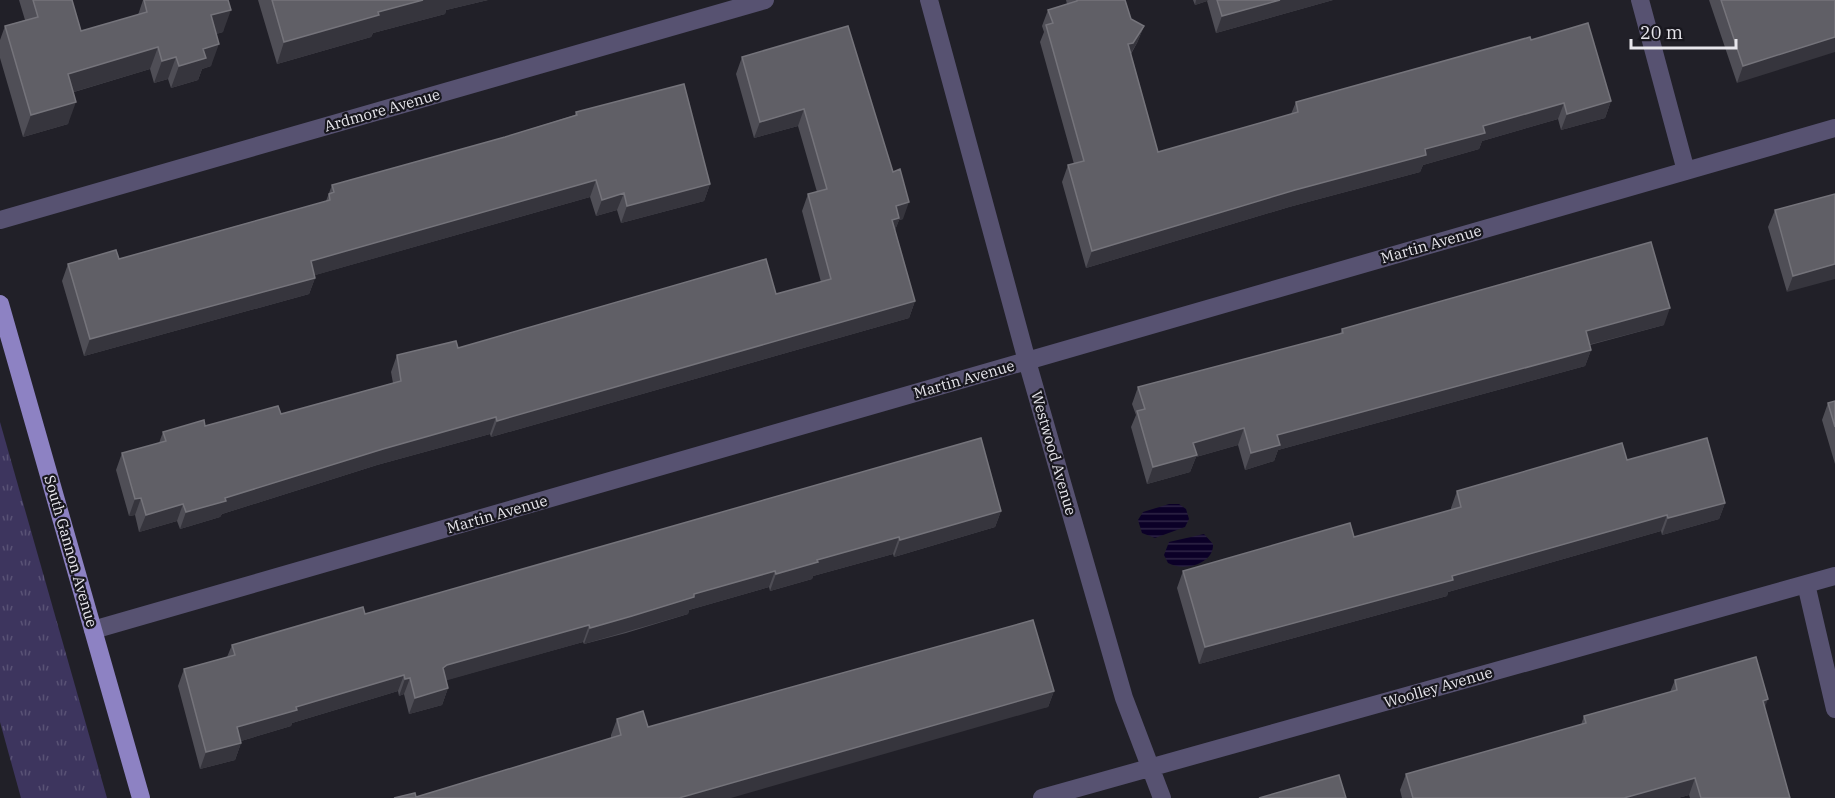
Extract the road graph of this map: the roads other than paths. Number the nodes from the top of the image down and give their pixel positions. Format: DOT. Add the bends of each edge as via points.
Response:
graph roads {
  1 [pos="765,0"];
  2 [pos="929,0"];
  3 [pos="1640,0"];
  4 [pos="1835,128"];
  5 [pos="1686,171"];
  6 [pos="0,220"];
  7 [pos="0,304"];
  8 [pos="1027,361"];
  9 [pos="1835,576"];
  10 [pos="1806,584"];
  11 [pos="93,630"];
  12 [pos="1835,709"];
  13 [pos="1150,768"];
  14 [pos="141,798"];
  15 [pos="1042,798"];
  16 [pos="1162,798"];
  1 -- 6 [label="street, Ardmore Avenue"];
  2 -- 8 [label="street, Westwood Avenue"];
  3 -- 5 [label="street"];
  4 -- 5 [label="street, Martin Avenue"];
  5 -- 8 [label="street, Martin Avenue"];
  7 -- 11 [label="main road, South Gannon Avenue"];
  8 -- 11 [label="street, Martin Avenue"];
  8 -- 13 [label="street, Westwood Avenue" via="1124,698"];
  9 -- 10 [label="street, Woolley Avenue"];
  10 -- 12 [label="street"];
  10 -- 13 [label="street, Woolley Avenue"];
  11 -- 14 [label="main road, South Gannon Avenue"];
  13 -- 15 [label="street, Woolley Avenue"];
  13 -- 16 [label="street, Westwood Avenue"];
}
